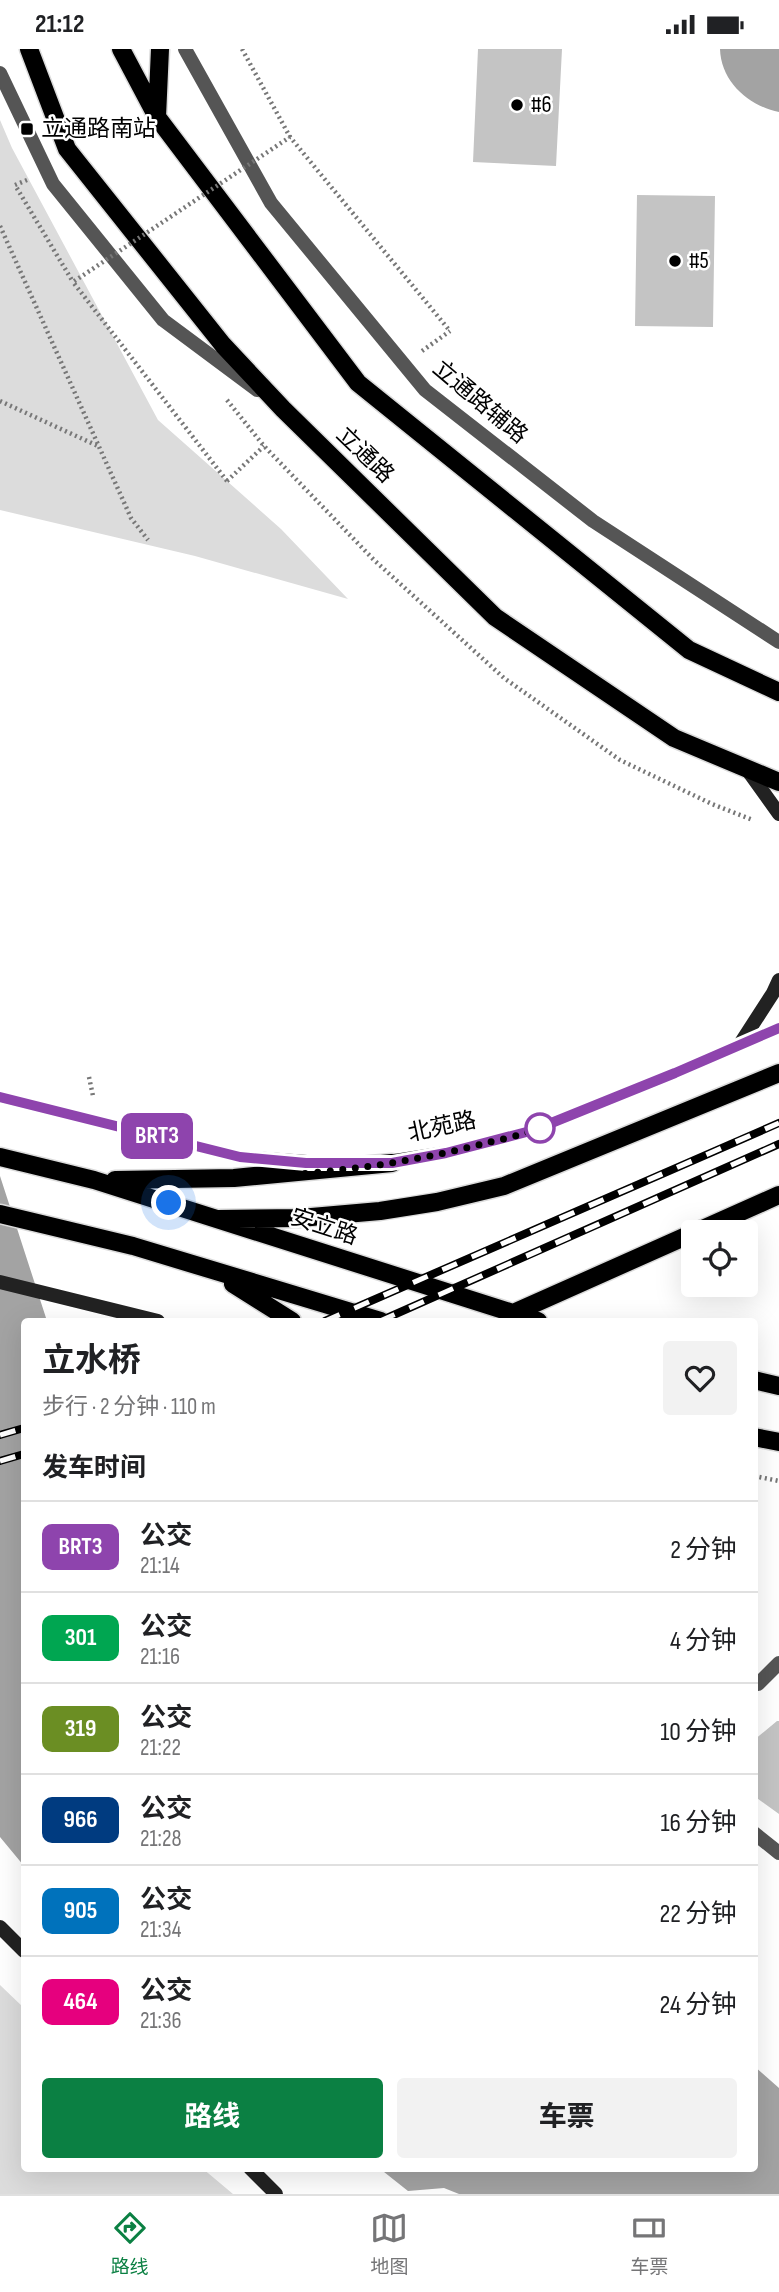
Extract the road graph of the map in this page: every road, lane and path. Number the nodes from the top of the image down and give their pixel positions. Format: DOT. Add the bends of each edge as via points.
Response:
graph roads {
  1 [pos="29,49"];
  2 [pos="121,49"];
  3 [pos="160,49"];
  4 [pos="185,49"];
  5 [pos="242,49"];
  6 [pos="0,73"];
  7 [pos="157,117"];
  8 [pos="290,137"];
  9 [pos="15,185"];
  10 [pos="0,226"];
  11 [pos="73,282"];
  12 [pos="404,365"];
  13 [pos="0,401"];
  14 [pos="283,408"];
  15 [pos="264,446"];
  16 [pos="99,447"];
  17 [pos="148,540"];
  18 [pos="779,642"];
  19 [pos="779,692"];
  20 [pos="746,768"];
  21 [pos="779,782"];
  22 [pos="779,814"];
  23 [pos="779,980"];
  24 [pos="779,1028"];
  25 [pos="739,1046"];
  26 [pos="779,1073"];
  27 [pos="0,1097"];
  28 [pos="0,1157"];
  29 [pos="392,1163"];
  30 [pos="94,1180"];
  31 [pos="779,1195"];
  32 [pos="0,1215"];
  33 [pos="218,1219"];
  34 [pos="723,1220"];
  35 [pos="681,1239"];
  36 [pos="212,1271"];
  37 [pos="0,1282"];
  38 [pos="143,1318"];
  39 [pos="287,1318"];
  40 [pos="370,1318"];
  41 [pos="505,1318"];
  42 [pos="758,1381"];
  43 [pos="779,1386"];
  44 [pos="758,1438"];
  45 [pos="779,1442"];
  46 [pos="758,1477"];
  47 [pos="779,1481"];
  48 [pos="779,1663"];
  49 [pos="758,1684"];
  50 [pos="758,1836"];
  51 [pos="779,1853"];
  52 [pos="0,1927"];
  53 [pos="21,1948"];
  54 [pos="254,2172"];
  55 [pos="276,2194"];
  1 -- 14 [label="main road, 立通路" via="67,149 223,345"];
  2 -- 7 [label="main road"];
  3 -- 7 [label="main road"];
  4 -- 12 [label="street, 立通路辅路" via="271,202"];
  5 -- 8 [label="path"];
  6 -- 14 [label="street" via="53,184 163,320"];
  7 -- 19 [label="main road" via="358,383 689,650"];
  8 -- 11 [label="path, bridge"];
  8 -- 12 [label="path, bridge" via="450,331"];
  9 -- 11 [label="path"];
  10 -- 16 [label="path"];
  11 -- 15 [label="path, bridge" via="227,481"];
  12 -- 18 [label="street, 立通路辅路" via="425,390 593,521"];
  13 -- 16 [label="path"];
  14 -- 20 [label="main road, 立通路" via="495,617 674,738"];
  16 -- 17 [label="path" via="131,518"];
  20 -- 21 [label="main road, 立通路"];
  20 -- 22 [label="street"];
  23 -- 25 [label="street"];
  24 -- 25 [label="street, 北苑路"];
  25 -- 29 [label="street, 北苑路" via="534,1130"];
  26 -- 33 [label="main road" via="504,1186 380,1211"];
  27 -- 29 [label="street, 北苑路" via="240,1157"];
  28 -- 30 [label="main road"];
  29 -- 30 [label="main road" via="234,1178"];
  30 -- 33 [label="main road, 安立路"];
  31 -- 34 [label="main road"];
  32 -- 36 [label="main road" via="133,1246"];
  33 -- 41 [label="main road, 安立路"];
  35 -- 41 [label="main road"];
  36 -- 39 [label="main road"];
  36 -- 40 [label="main road"];
  37 -- 38 [label="street"];
  42 -- 43 [label="main road"];
  44 -- 45 [label="main road"];
  46 -- 47 [label="path"];
  48 -- 49 [label="street"];
  50 -- 51 [label="street"];
  52 -- 53 [label="street"];
  54 -- 55 [label="street"];
}
